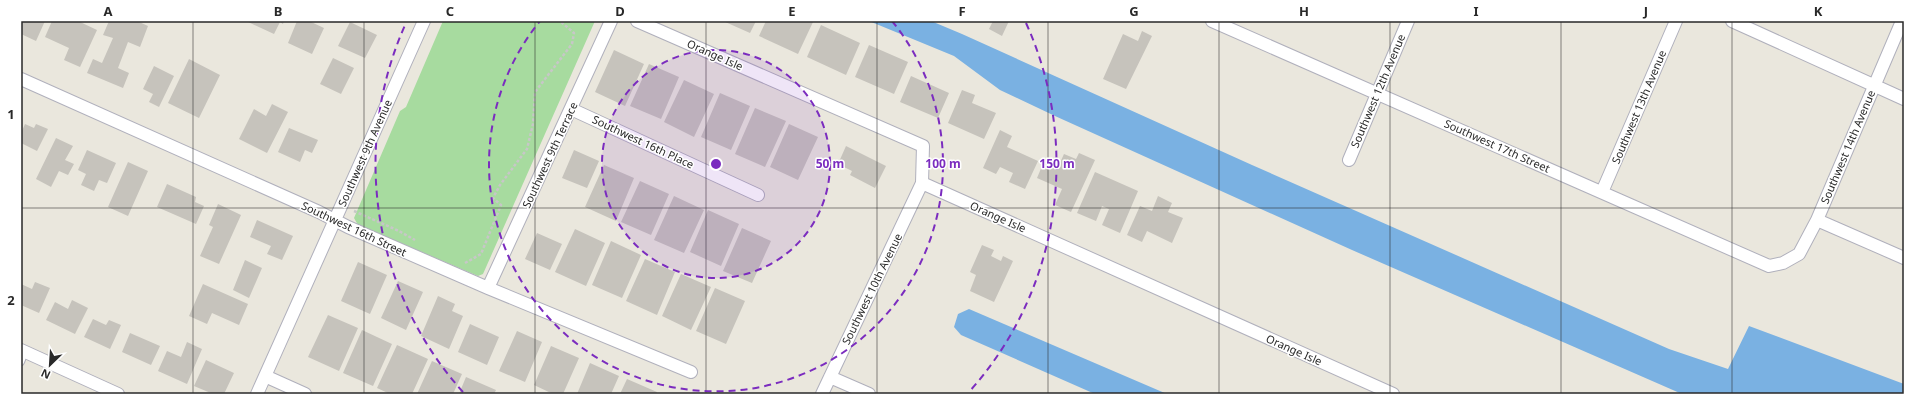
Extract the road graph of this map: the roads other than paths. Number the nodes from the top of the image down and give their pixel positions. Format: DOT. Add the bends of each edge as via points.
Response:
graph roads {
  1 [pos="424,21"];
  2 [pos="611,21"];
  3 [pos="637,21"];
  4 [pos="1212,21"];
  5 [pos="1408,21"];
  6 [pos="1676,21"];
  7 [pos="1732,21"];
  8 [pos="1902,21"];
  9 [pos="21,79"];
  10 [pos="1874,85"];
  11 [pos="1378,92"];
  12 [pos="1904,99"];
  13 [pos="571,109"];
  14 [pos="1349,160"];
  15 [pos="922,183"];
  16 [pos="1602,192"];
  17 [pos="758,195"];
  18 [pos="335,220"];
  19 [pos="1817,220"];
  20 [pos="1904,258"];
  21 [pos="1783,263"];
  22 [pos="488,288"];
  23 [pos="22,355"];
  24 [pos="691,372"];
  25 [pos="265,376"];
  26 [pos="830,377"];
  27 [pos="118,394"];
  28 [pos="257,394"];
  29 [pos="305,394"];
  30 [pos="822,394"];
  31 [pos="869,394"];
  32 [pos="1393,394"];
  1 -- 18 [label="street, Southwest 9th Avenue"];
  2 -- 13 [label="street, Southwest 9th Terrace"];
  3 -- 15 [label="street, Orange Isle" via="923,146"];
  4 -- 11 [label="street, Southwest 17th Street"];
  5 -- 11 [label="street, Southwest 12th Avenue"];
  6 -- 16 [label="street, Southwest 13th Avenue"];
  7 -- 10 [label="street"];
  8 -- 10 [label="street, Southwest 14th Avenue"];
  9 -- 18 [label="street, Southwest 16th Street"];
  10 -- 12 [label="street"];
  10 -- 19 [label="street, Southwest 14th Avenue"];
  11 -- 14 [label="street, Southwest 12th Avenue"];
  11 -- 16 [label="street, Southwest 17th Street"];
  13 -- 17 [label="street, Southwest 16th Place"];
  13 -- 22 [label="street, Southwest 9th Terrace"];
  15 -- 26 [label="street, Southwest 10th Avenue"];
  15 -- 32 [label="street, Orange Isle"];
  16 -- 21 [label="street, Southwest 17th Street" via="1769,266"];
  18 -- 22 [label="street, Southwest 16th Street"];
  18 -- 25 [label="street, Southwest 9th Avenue"];
  19 -- 20 [label="street"];
  19 -- 21 [label="street, Southwest 14th Avenue" via="1799,254"];
  22 -- 24 [label="street, Southwest 16th Street"];
  23 -- 27 [label="street"];
  25 -- 28 [label="street, Southwest 9th Avenue"];
  25 -- 29 [label="street"];
  26 -- 30 [label="street, Southwest 10th Avenue"];
  26 -- 31 [label="street"];
}
